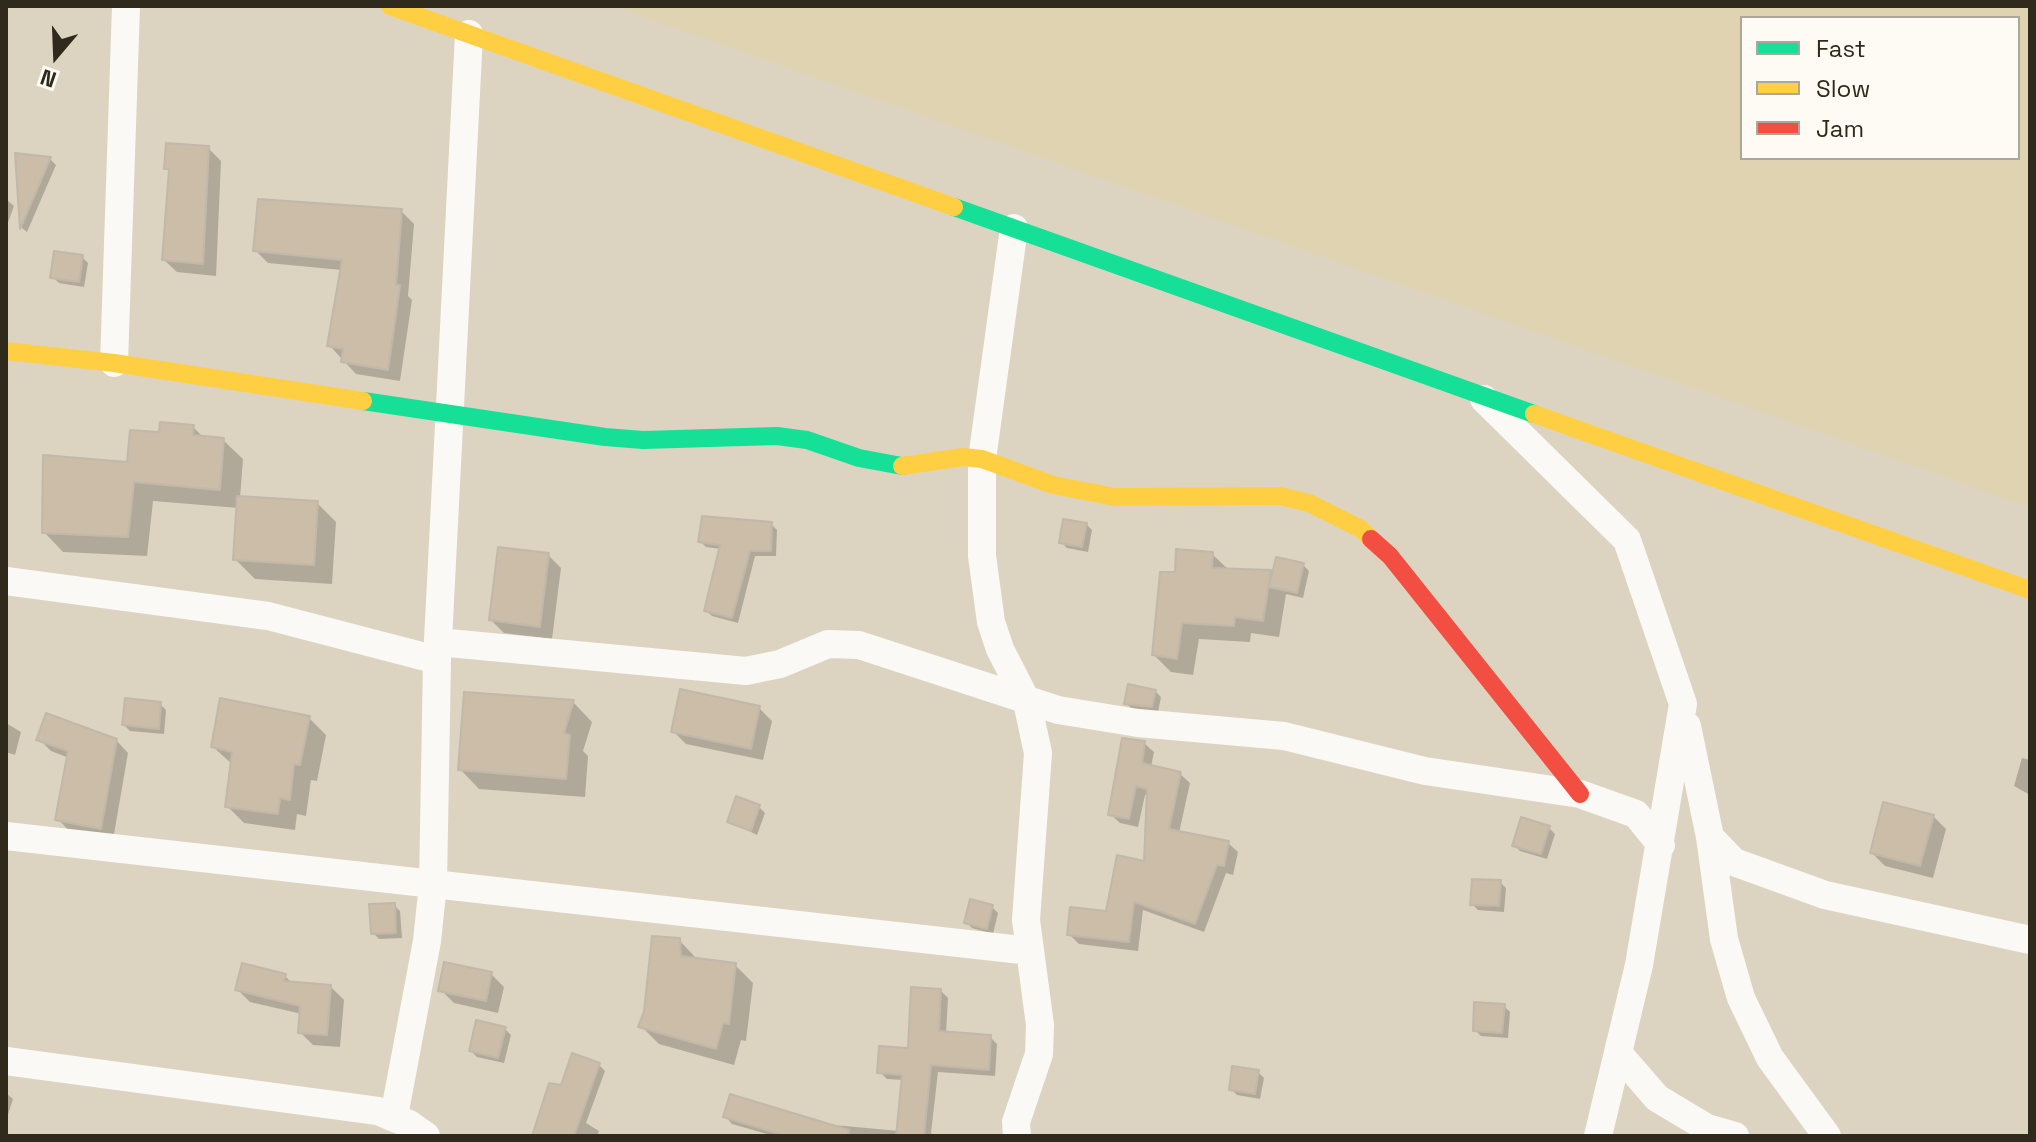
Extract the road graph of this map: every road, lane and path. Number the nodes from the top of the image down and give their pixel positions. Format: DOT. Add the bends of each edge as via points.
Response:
graph roads {
  1 [pos="126,6"];
  2 [pos="390,6"];
  3 [pos="469,34"];
  4 [pos="1014,228"];
  5 [pos="6,351"];
  6 [pos="114,363"];
  7 [pos="1483,398"];
  8 [pos="447,414"];
  9 [pos="982,459"];
  10 [pos="6,581"];
  11 [pos="2030,590"];
  12 [pos="437,651"];
  13 [pos="1027,702"];
  14 [pos="1683,704"];
  15 [pos="1580,794"];
  16 [pos="6,836"];
  17 [pos="1710,837"];
  18 [pos="1661,845"];
  19 [pos="433,884"];
  20 [pos="2030,940"];
  21 [pos="1030,951"];
  22 [pos="1618,1053"];
  23 [pos="6,1061"];
  24 [pos="394,1116"];
  25 [pos="426,1136"];
  26 [pos="1017,1136"];
  27 [pos="1598,1136"];
  28 [pos="1735,1136"];
  29 [pos="1827,1136"];
  1 -- 6 [label="street"];
  2 -- 3 [label="street"];
  3 -- 4 [label="street"];
  3 -- 8 [label="street"];
  4 -- 7 [label="street"];
  4 -- 9 [label="street"];
  5 -- 6 [label="street"];
  6 -- 8 [label="street"];
  7 -- 11 [label="street"];
  7 -- 14 [label="street" via="1627,540"];
  8 -- 9 [label="street" via="630,439 777,436 894,465"];
  8 -- 12 [label="street"];
  9 -- 13 [label="street" via="984,589 1000,649"];
  9 -- 15 [label="street" via="1053,485 1103,496 1280,496 1336,514 1390,556"];
  10 -- 12 [label="street" via="268,616"];
  12 -- 13 [label="street" via="746,671 844,643"];
  12 -- 19 [label="street"];
  13 -- 15 [label="street" via="1096,717 1284,736 1425,771"];
  13 -- 21 [label="street" via="1038,753 1026,920"];
  14 -- 17 [label="street"];
  14 -- 18 [label="street"];
  15 -- 18 [label="street" via="1636,814"];
  16 -- 19 [label="street"];
  17 -- 20 [label="street" via="1734,862 1779,881"];
  17 -- 29 [label="street" via="1724,939 1741,998 1770,1058"];
  18 -- 22 [label="street"];
  19 -- 21 [label="street"];
  19 -- 24 [label="street"];
  21 -- 26 [label="street" via="1039,1054 1016,1122"];
  22 -- 27 [label="street"];
  22 -- 28 [label="street" via="1657,1098 1707,1128"];
  23 -- 24 [label="street"];
  24 -- 25 [label="street"];
}
